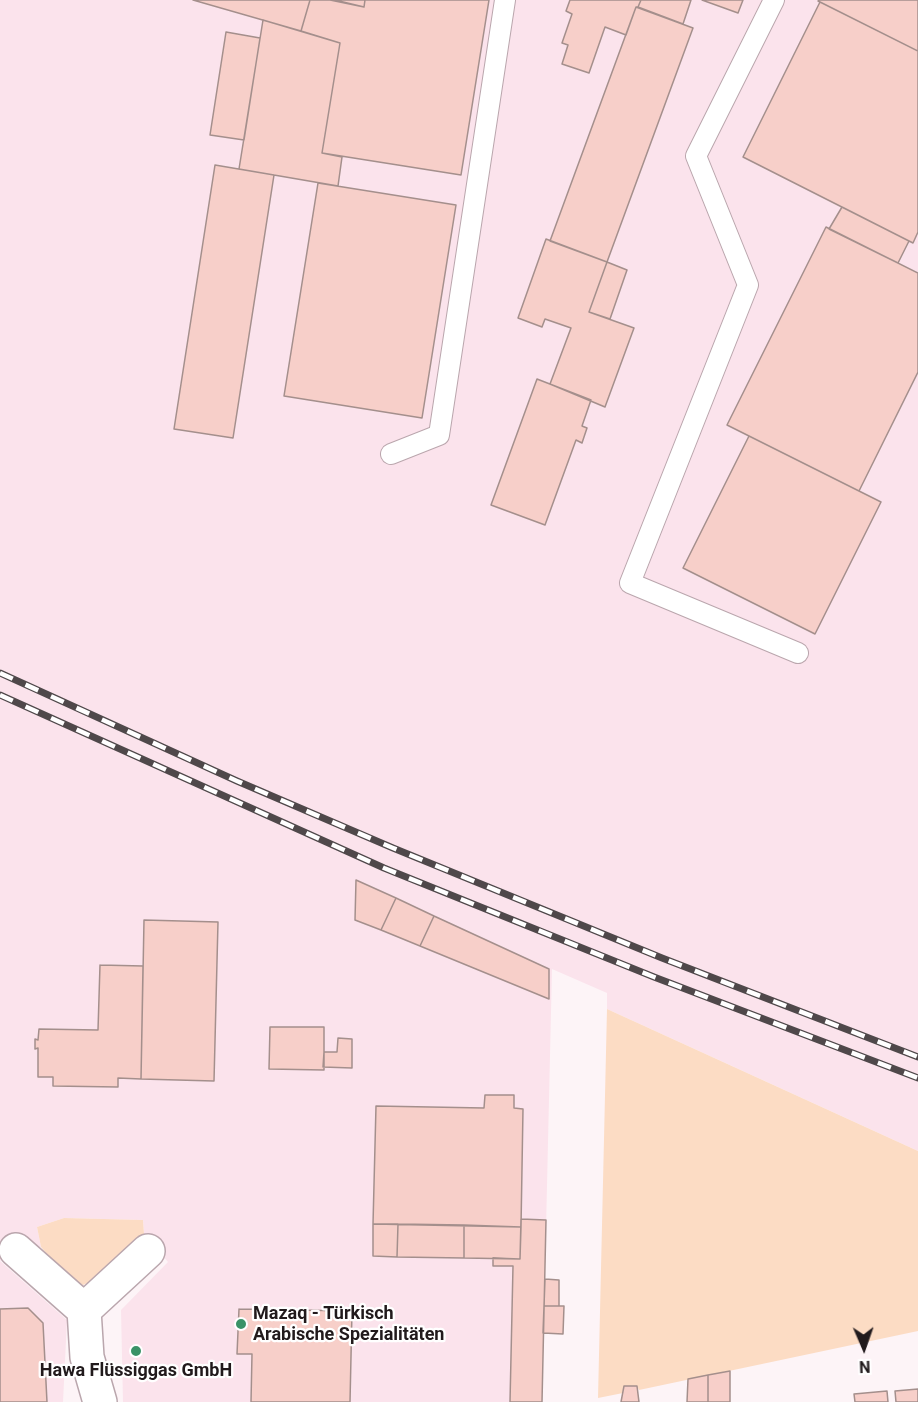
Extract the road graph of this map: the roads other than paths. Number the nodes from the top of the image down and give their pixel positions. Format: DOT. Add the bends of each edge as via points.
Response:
graph roads {
  1 [pos="505,0"];
  2 [pos="774,0"];
  3 [pos="391,454"];
  4 [pos="798,653"];
  5 [pos="16,1250"];
  6 [pos="148,1251"];
  7 [pos="84,1310"];
  8 [pos="87,1357"];
  9 [pos="77,1402"];
  10 [pos="100,1402"];
  1 -- 3 [label="lane" via="439,435"];
  2 -- 4 [label="lane" via="696,156 748,285 630,583"];
  5 -- 7 [label="street"];
  6 -- 7 [label="street"];
  7 -- 8 [label="street"];
  8 -- 9 [label="street"];
  8 -- 10 [label="street"];
}
